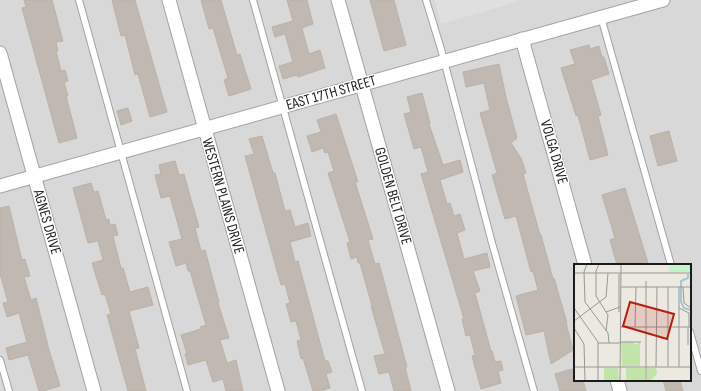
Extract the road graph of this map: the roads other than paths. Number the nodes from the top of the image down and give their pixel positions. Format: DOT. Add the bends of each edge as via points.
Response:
graph roads {
  1 [pos="79,0"];
  2 [pos="169,0"];
  3 [pos="252,0"];
  4 [pos="338,0"];
  5 [pos="426,0"];
  6 [pos="663,0"];
  7 [pos="602,17"];
  8 [pos="522,39"];
  9 [pos="0,53"];
  10 [pos="444,61"];
  11 [pos="361,84"];
  12 [pos="282,106"];
  13 [pos="204,128"];
  14 [pos="121,152"];
  15 [pos="34,176"];
  16 [pos="0,186"];
  17 [pos="585,264"];
  18 [pos="671,264"];
  19 [pos="691,336"];
  20 [pos="0,360"];
  21 [pos="701,371"];
  22 [pos="617,381"];
  23 [pos="9,391"];
  24 [pos="94,391"];
  25 [pos="188,391"];
  26 [pos="278,391"];
  27 [pos="362,391"];
  28 [pos="448,391"];
  29 [pos="534,391"];
  30 [pos="620,391"];
  1 -- 14 [label="lane"];
  2 -- 13 [label="street, WESTERN PLAINS DRIVE"];
  3 -- 12 [label="lane"];
  4 -- 11 [label="street, GOLDEN BELT DRIVE"];
  5 -- 10 [label="lane"];
  6 -- 7 [label="street, EAST 17TH STREET"];
  7 -- 8 [label="street, EAST 17TH STREET"];
  7 -- 18 [label="lane"];
  8 -- 10 [label="street, EAST 17TH STREET"];
  8 -- 17 [label="street, VOLGA DRIVE"];
  9 -- 15 [label="street, AGNES DRIVE"];
  10 -- 11 [label="street, EAST 17TH STREET"];
  10 -- 29 [label="lane"];
  11 -- 12 [label="street, EAST 17TH STREET"];
  11 -- 28 [label="street, GOLDEN BELT DRIVE"];
  12 -- 13 [label="street, EAST 17TH STREET"];
  12 -- 27 [label="lane"];
  13 -- 14 [label="street, EAST 17TH STREET"];
  13 -- 26 [label="street, WESTERN PLAINS DRIVE"];
  14 -- 15 [label="street, EAST 17TH STREET"];
  14 -- 25 [label="lane"];
  15 -- 16 [label="street, EAST 17TH STREET"];
  15 -- 24 [label="street, AGNES DRIVE"];
  19 -- 21 [label="lane"];
  20 -- 23 [label="lane"];
  22 -- 30 [label="street"];
}
